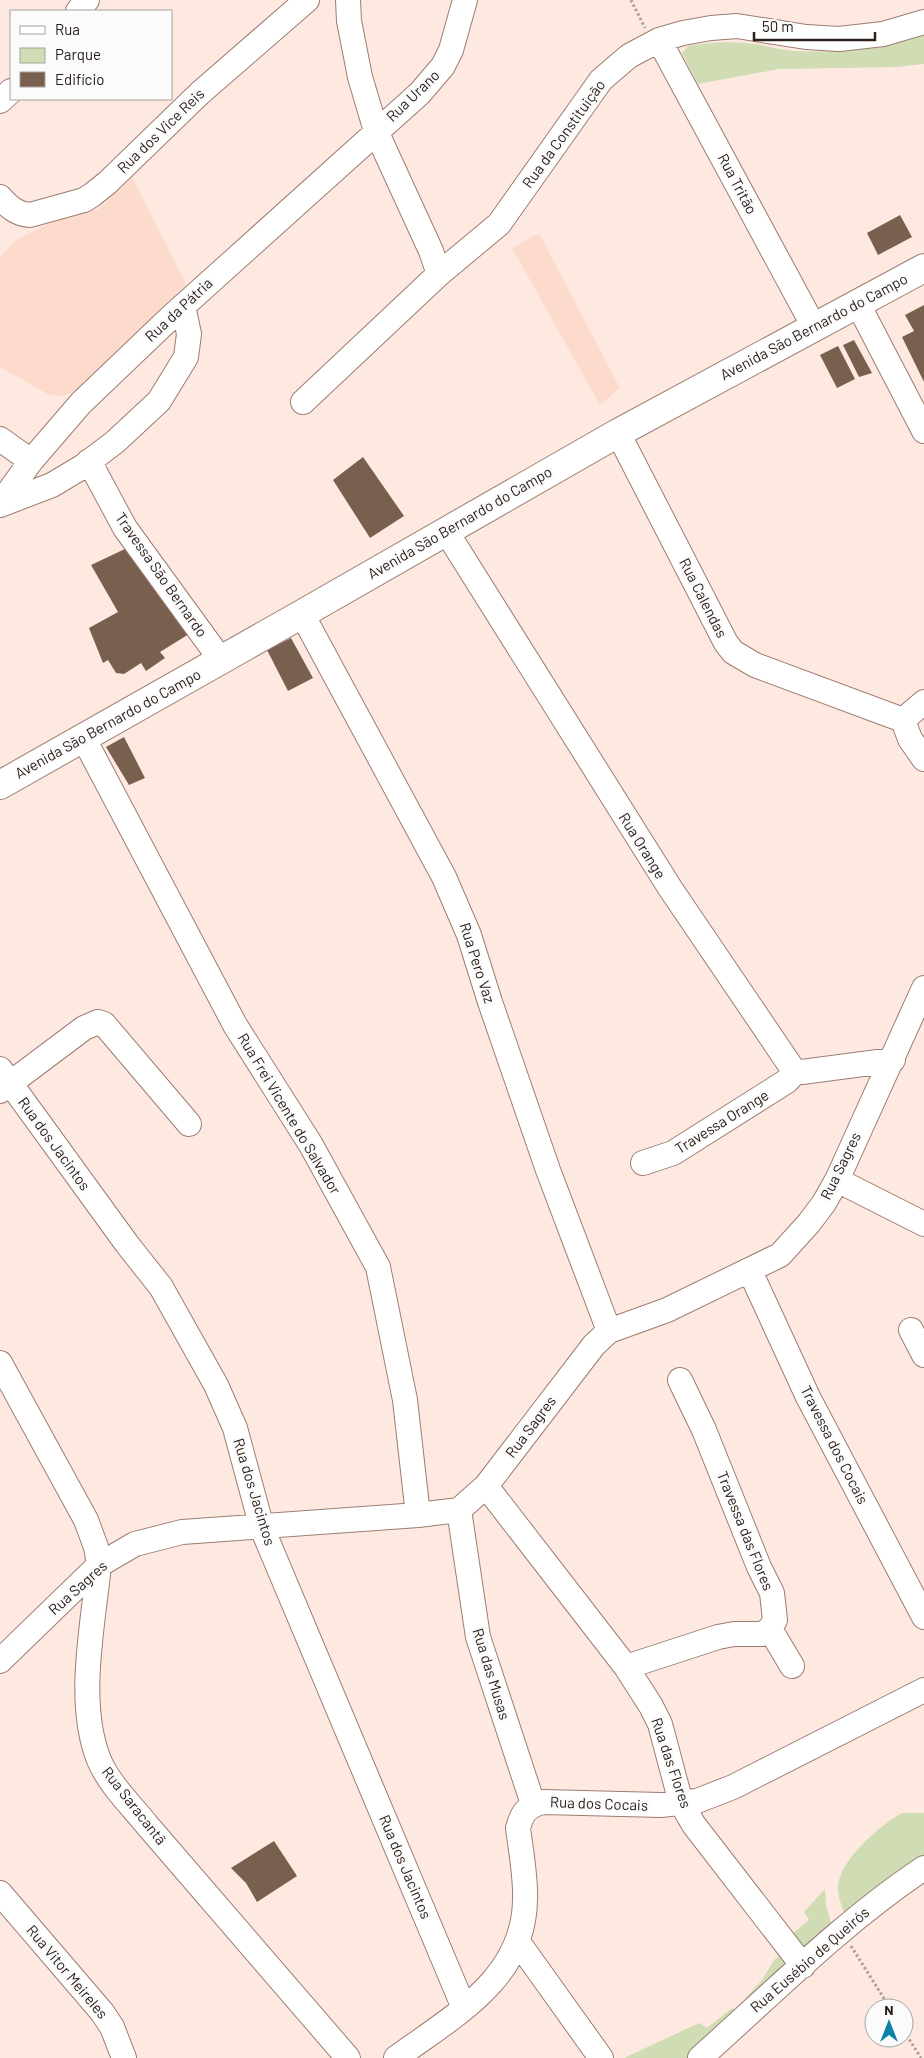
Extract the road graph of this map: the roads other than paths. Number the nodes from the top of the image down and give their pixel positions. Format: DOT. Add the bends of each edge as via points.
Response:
graph roads {
  1 [pos="87,0"];
  2 [pos="307,0"];
  3 [pos="348,0"];
  4 [pos="466,0"];
  5 [pos="79,10"];
  6 [pos="924,22"];
  7 [pos="657,42"];
  8 [pos="10,92"];
  9 [pos="0,101"];
  10 [pos="376,131"];
  11 [pos="0,197"];
  12 [pos="924,268"];
  13 [pos="439,274"];
  14 [pos="858,304"];
  15 [pos="183,306"];
  16 [pos="814,327"];
  17 [pos="303,402"];
  18 [pos="924,431"];
  19 [pos="618,433"];
  20 [pos="0,439"];
  21 [pos="31,461"];
  22 [pos="89,462"];
  23 [pos="0,505"];
  24 [pos="446,531"];
  25 [pos="302,614"];
  26 [pos="221,660"];
  27 [pos="924,702"];
  28 [pos="904,720"];
  29 [pos="83,737"];
  30 [pos="924,759"];
  31 [pos="0,785"];
  32 [pos="924,988"];
  33 [pos="893,1060"];
  34 [pos="796,1071"];
  35 [pos="3,1081"];
  36 [pos="189,1124"];
  37 [pos="643,1163"];
  38 [pos="837,1180"];
  39 [pos="924,1224"];
  40 [pos="750,1271"];
  41 [pos="911,1330"];
  42 [pos="609,1331"];
  43 [pos="924,1355"];
  44 [pos="0,1363"];
  45 [pos="680,1380"];
  46 [pos="486,1486"];
  47 [pos="459,1510"];
  48 [pos="418,1515"];
  49 [pos="262,1528"];
  50 [pos="99,1565"];
  51 [pos="924,1617"];
  52 [pos="770,1629"];
  53 [pos="0,1661"];
  54 [pos="792,1666"];
  55 [pos="626,1667"];
  56 [pos="924,1690"];
  57 [pos="681,1803"];
  58 [pos="533,1804"];
  59 [pos="924,1868"];
  60 [pos="0,1893"];
  61 [pos="518,1942"];
  62 [pos="803,1966"];
  63 [pos="464,2008"];
  64 [pos="124,2058"];
  65 [pos="348,2058"];
  66 [pos="396,2058"];
  67 [pos="601,2058"];
  68 [pos="700,2058"];
  1 -- 5 [label="street"];
  2 -- 11 [label="street, Rua dos Vice Reis" via="200,93 92,195 30,216 12,210"];
  3 -- 10 [label="street" via="360,76"];
  4 -- 10 [label="street, Rua Urano" via="443,66 420,93"];
  6 -- 7 [label="street, Rua da Constituição" via="882,34 839,39 737,26 683,33"];
  7 -- 13 [label="street, Rua da Constituição" via="629,56 601,80 499,224"];
  7 -- 16 [label="street, Rua Tritão"];
  8 -- 9 [label="street"];
  10 -- 13 [label="street" via="432,251"];
  10 -- 15 [label="street, Rua da Pátria"];
  12 -- 14 [label="main road, Avenida São Bernardo do Campo"];
  13 -- 17 [label="street, Rua da Constituição"];
  14 -- 16 [label="main road, Avenida São Bernardo do Campo"];
  14 -- 18 [label="street"];
  15 -- 21 [label="street, Rua da Pátria" via="81,403"];
  15 -- 22 [label="street" via="189,334 186,357 159,401"];
  16 -- 19 [label="main road, Avenida São Bernardo do Campo"];
  19 -- 24 [label="main road, Avenida São Bernardo do Campo"];
  19 -- 28 [label="street, Rua Calendas" via="733,652 755,666"];
  20 -- 21 [label="street"];
  21 -- 23 [label="street, Rua da Pátria"];
  22 -- 23 [label="street" via="52,484"];
  22 -- 26 [label="street, Travessa São Bernardo" via="125,528"];
  24 -- 25 [label="main road, Avenida São Bernardo do Campo"];
  24 -- 34 [label="street, Rua Orange" via="670,888"];
  25 -- 26 [label="main road, Avenida São Bernardo do Campo"];
  25 -- 42 [label="street, Rua Pero Vaz" via="444,877 466,926 548,1170"];
  26 -- 29 [label="main road, Avenida São Bernardo do Campo"];
  27 -- 28 [label="street"];
  28 -- 30 [label="street" via="910,739"];
  29 -- 31 [label="main road, Avenida São Bernardo do Campo"];
  29 -- 48 [label="street, Rua Frei Vicente do Salvador" via="236,1025 311,1145 378,1267 405,1400"];
  32 -- 33 [label="street, Rua Sagres"];
  33 -- 34 [label="street"];
  33 -- 38 [label="street, Rua Sagres"];
  34 -- 37 [label="street, Travessa Orange" via="787,1082 709,1132 673,1153"];
  35 -- 36 [label="street" via="94,1022 104,1024"];
  35 -- 49 [label="street, Rua dos Jacintos" via="161,1286 194,1342 235,1428"];
  38 -- 39 [label="street"];
  38 -- 40 [label="street, Rua Sagres" via="819,1210 780,1255"];
  40 -- 42 [label="street, Rua Sagres" via="667,1310"];
  40 -- 51 [label="street, Travessa dos Cocais" via="808,1397"];
  41 -- 43 [label="street"];
  42 -- 46 [label="street, Rua Sagres" via="594,1345"];
  44 -- 50 [label="street, Rua Saracantã" via="86,1520"];
  45 -- 52 [label="street, Travessa das Flores" via="772,1593 775,1620"];
  46 -- 47 [label="street, Rua Sagres"];
  46 -- 55 [label="street, Rua das Flores"];
  47 -- 48 [label="street, Rua Sagres"];
  47 -- 58 [label="street, Rua das Musas" via="478,1638"];
  48 -- 49 [label="street, Rua Sagres"];
  49 -- 50 [label="street, Rua Sagres" via="182,1532 157,1537 135,1544"];
  49 -- 63 [label="street, Rua dos Jacintos"];
  50 -- 53 [label="street, Rua Sagres"];
  50 -- 65 [label="street, Rua Saracantã" via="88,1710 100,1761 126,1798"];
  52 -- 54 [label="street"];
  52 -- 55 [label="street" via="762,1634 718,1637"];
  55 -- 57 [label="street, Rua das Flores" via="660,1724"];
  56 -- 57 [label="street, Rua dos Cocais" via="727,1790"];
  57 -- 58 [label="street, Rua dos Cocais"];
  57 -- 62 [label="street, Rua das Flores" via="694,1825"];
  58 -- 61 [label="street, Rua dos Cocais" via="521,1817 518,1828 525,1900"];
  59 -- 62 [label="street, Rua Eusébio de Queirós" via="886,1894"];
  60 -- 64 [label="street, Rua Vitor Meireles" via="102,2012 112,2027"];
  61 -- 63 [label="street, Rua dos Cocais" via="506,1967"];
  61 -- 67 [label="street"];
  62 -- 68 [label="street, Rua Eusébio de Queirós"];
  63 -- 66 [label="street, Rua dos Cocais"];
}
